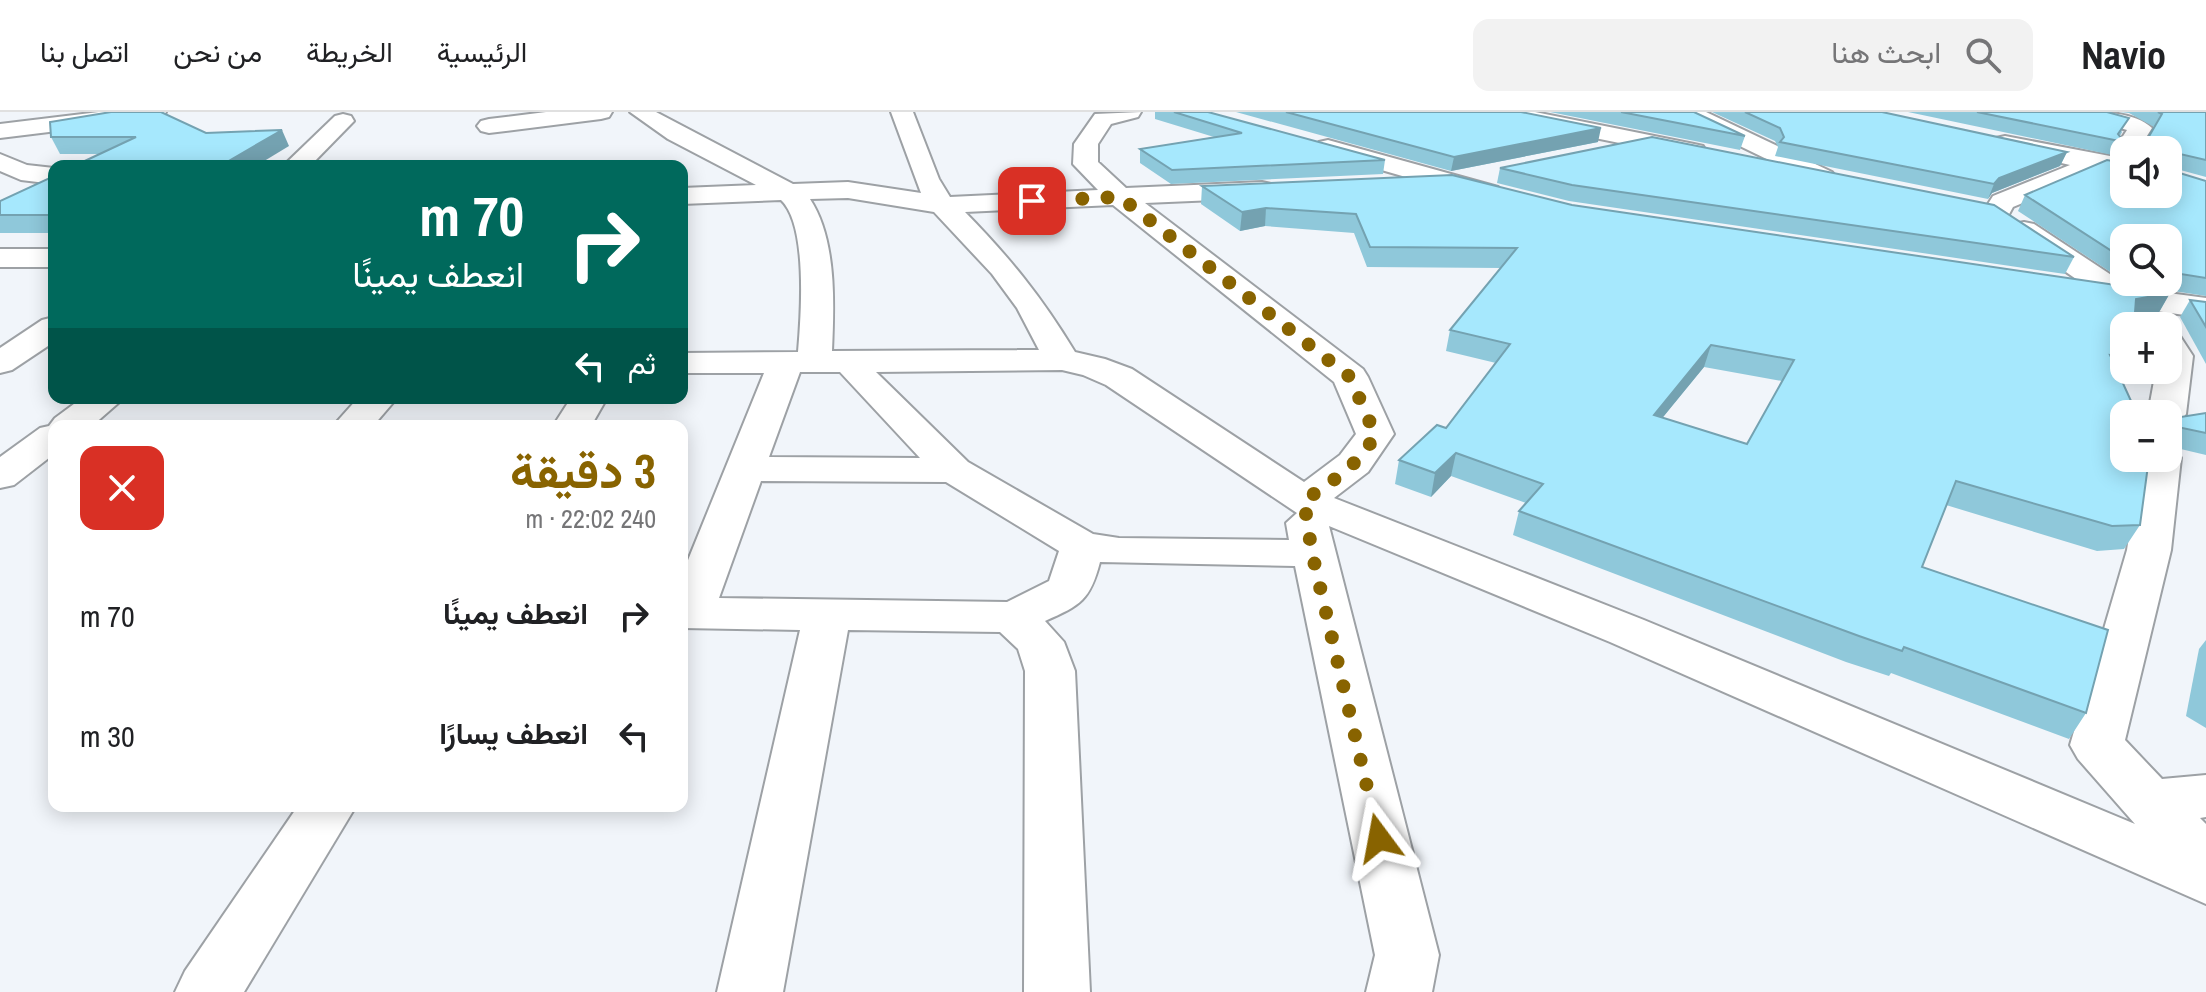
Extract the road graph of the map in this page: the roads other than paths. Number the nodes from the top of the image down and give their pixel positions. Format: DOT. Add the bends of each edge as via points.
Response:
graph roads {
  1 [pos="155,112"];
  2 [pos="601,112"];
  3 [pos="641,112"];
  4 [pos="902,112"];
  5 [pos="1130,112"];
  6 [pos="1501,112"];
  7 [pos="1688,112"];
  8 [pos="2090,112"];
  9 [pos="343,121"];
  10 [pos="489,126"];
  11 [pos="0,131"];
  12 [pos="2135,136"];
  13 [pos="1979,137"];
  14 [pos="1304,141"];
  15 [pos="1647,142"];
  16 [pos="1593,153"];
  17 [pos="2110,158"];
  18 [pos="302,160"];
  19 [pos="0,161"];
  20 [pos="2098,163"];
  21 [pos="2110,166"];
  22 [pos="1503,170"];
  23 [pos="48,175"];
  24 [pos="1823,177"];
  25 [pos="1452,182"];
  26 [pos="1852,182"];
  27 [pos="1373,185"];
  28 [pos="1294,189"];
  29 [pos="787,194"];
  30 [pos="688,196"];
  31 [pos="1120,197"];
  32 [pos="1522,202"];
  33 [pos="943,205"];
  34 [pos="1968,206"];
  35 [pos="1997,212"];
  36 [pos="0,258"];
  37 [pos="48,258"];
  38 [pos="2063,287"];
  39 [pos="2110,287"];
  40 [pos="2110,294"];
  41 [pos="2124,296"];
  42 [pos="2206,308"];
  43 [pos="2142,312"];
  44 [pos="48,331"];
  45 [pos="1062,360"];
  46 [pos="817,362"];
  47 [pos="0,363"];
  48 [pos="688,363"];
  49 [pos="48,364"];
  50 [pos="98,404"];
  51 [pos="373,404"];
  52 [pos="76,420"];
  53 [pos="358,420"];
  54 [pos="48,440"];
  55 [pos="746,469"];
  56 [pos="954,470"];
  57 [pos="2159,472"];
  58 [pos="0,476"];
  59 [pos="1304,501"];
  60 [pos="1082,546"];
  61 [pos="1312,553"];
  62 [pos="688,608"];
  63 [pos="688,613"];
  64 [pos="827,615"];
  65 [pos="1012,617"];
  66 [pos="2206,796"];
  67 [pos="2150,802"];
  68 [pos="324,812"];
  69 [pos="2206,863"];
  70 [pos="2206,879"];
  71 [pos="208,992"];
  72 [pos="750,992"];
  73 [pos="1057,992"];
  74 [pos="1399,992"];
  1 -- 11 [label="street"];
  2 -- 10 [label="street"];
  3 -- 29 [label="street"];
  4 -- 33 [label="street" via="926,179"];
  5 -- 31 [label="street" via="1103,119 1086,144 1086,164"];
  6 -- 15 [label="street"];
  7 -- 24 [label="street"];
  8 -- 12 [label="street" via="2140,128"];
  9 -- 18 [label="street"];
  13 -- 20 [label="street"];
  14 -- 25 [label="street"];
  15 -- 16 [label="street"];
  15 -- 24 [label="street"];
  17 -- 20 [label="street"];
  19 -- 23 [label="street" via="21,172"];
  20 -- 21 [label="street"];
  20 -- 35 [label="street" via="2003,202"];
  22 -- 25 [label="street"];
  24 -- 26 [label="street"];
  25 -- 27 [label="street"];
  25 -- 32 [label="street"];
  28 -- 31 [label="street"];
  29 -- 30 [label="street"];
  29 -- 33 [label="street" via="848,190"];
  29 -- 46 [label="street" via="800,203 809,234"];
  31 -- 33 [label="street"];
  31 -- 59 [label="street" via="1350,377 1375,434 1349,467"];
  33 -- 45 [label="street" via="1003,268"];
  34 -- 35 [label="street"];
  35 -- 39 [label="street"];
  36 -- 37 [label="street"];
  38 -- 40 [label="street"];
  41 -- 42 [label="street"];
  41 -- 43 [label="street"];
  44 -- 47 [label="street"];
  45 -- 46 [label="street"];
  45 -- 59 [label="street" via="1119,377"];
  46 -- 48 [label="street"];
  46 -- 55 [label="street"];
  46 -- 56 [label="street" via="859,375"];
  47 -- 49 [label="street"];
  50 -- 52 [label="street"];
  51 -- 53 [label="street"];
  54 -- 58 [label="street"];
  55 -- 56 [label="street"];
  55 -- 62 [label="street"];
  56 -- 60 [label="street"];
  57 -- 67 [label="street" via="2149,550 2097,745"];
  59 -- 61 [label="street"];
  59 -- 70 [label="street" via="1627,631"];
  60 -- 61 [label="street" via="1133,552"];
  60 -- 65 [label="street" via="1070,589"];
  61 -- 74 [label="street" via="1407,955"];
  63 -- 64 [label="street"];
  64 -- 65 [label="street"];
  64 -- 72 [label="street"];
  65 -- 73 [label="street" via="1040,642 1050,671"];
  66 -- 67 [label="street"];
  67 -- 69 [label="street"];
  68 -- 71 [label="street"];
}
